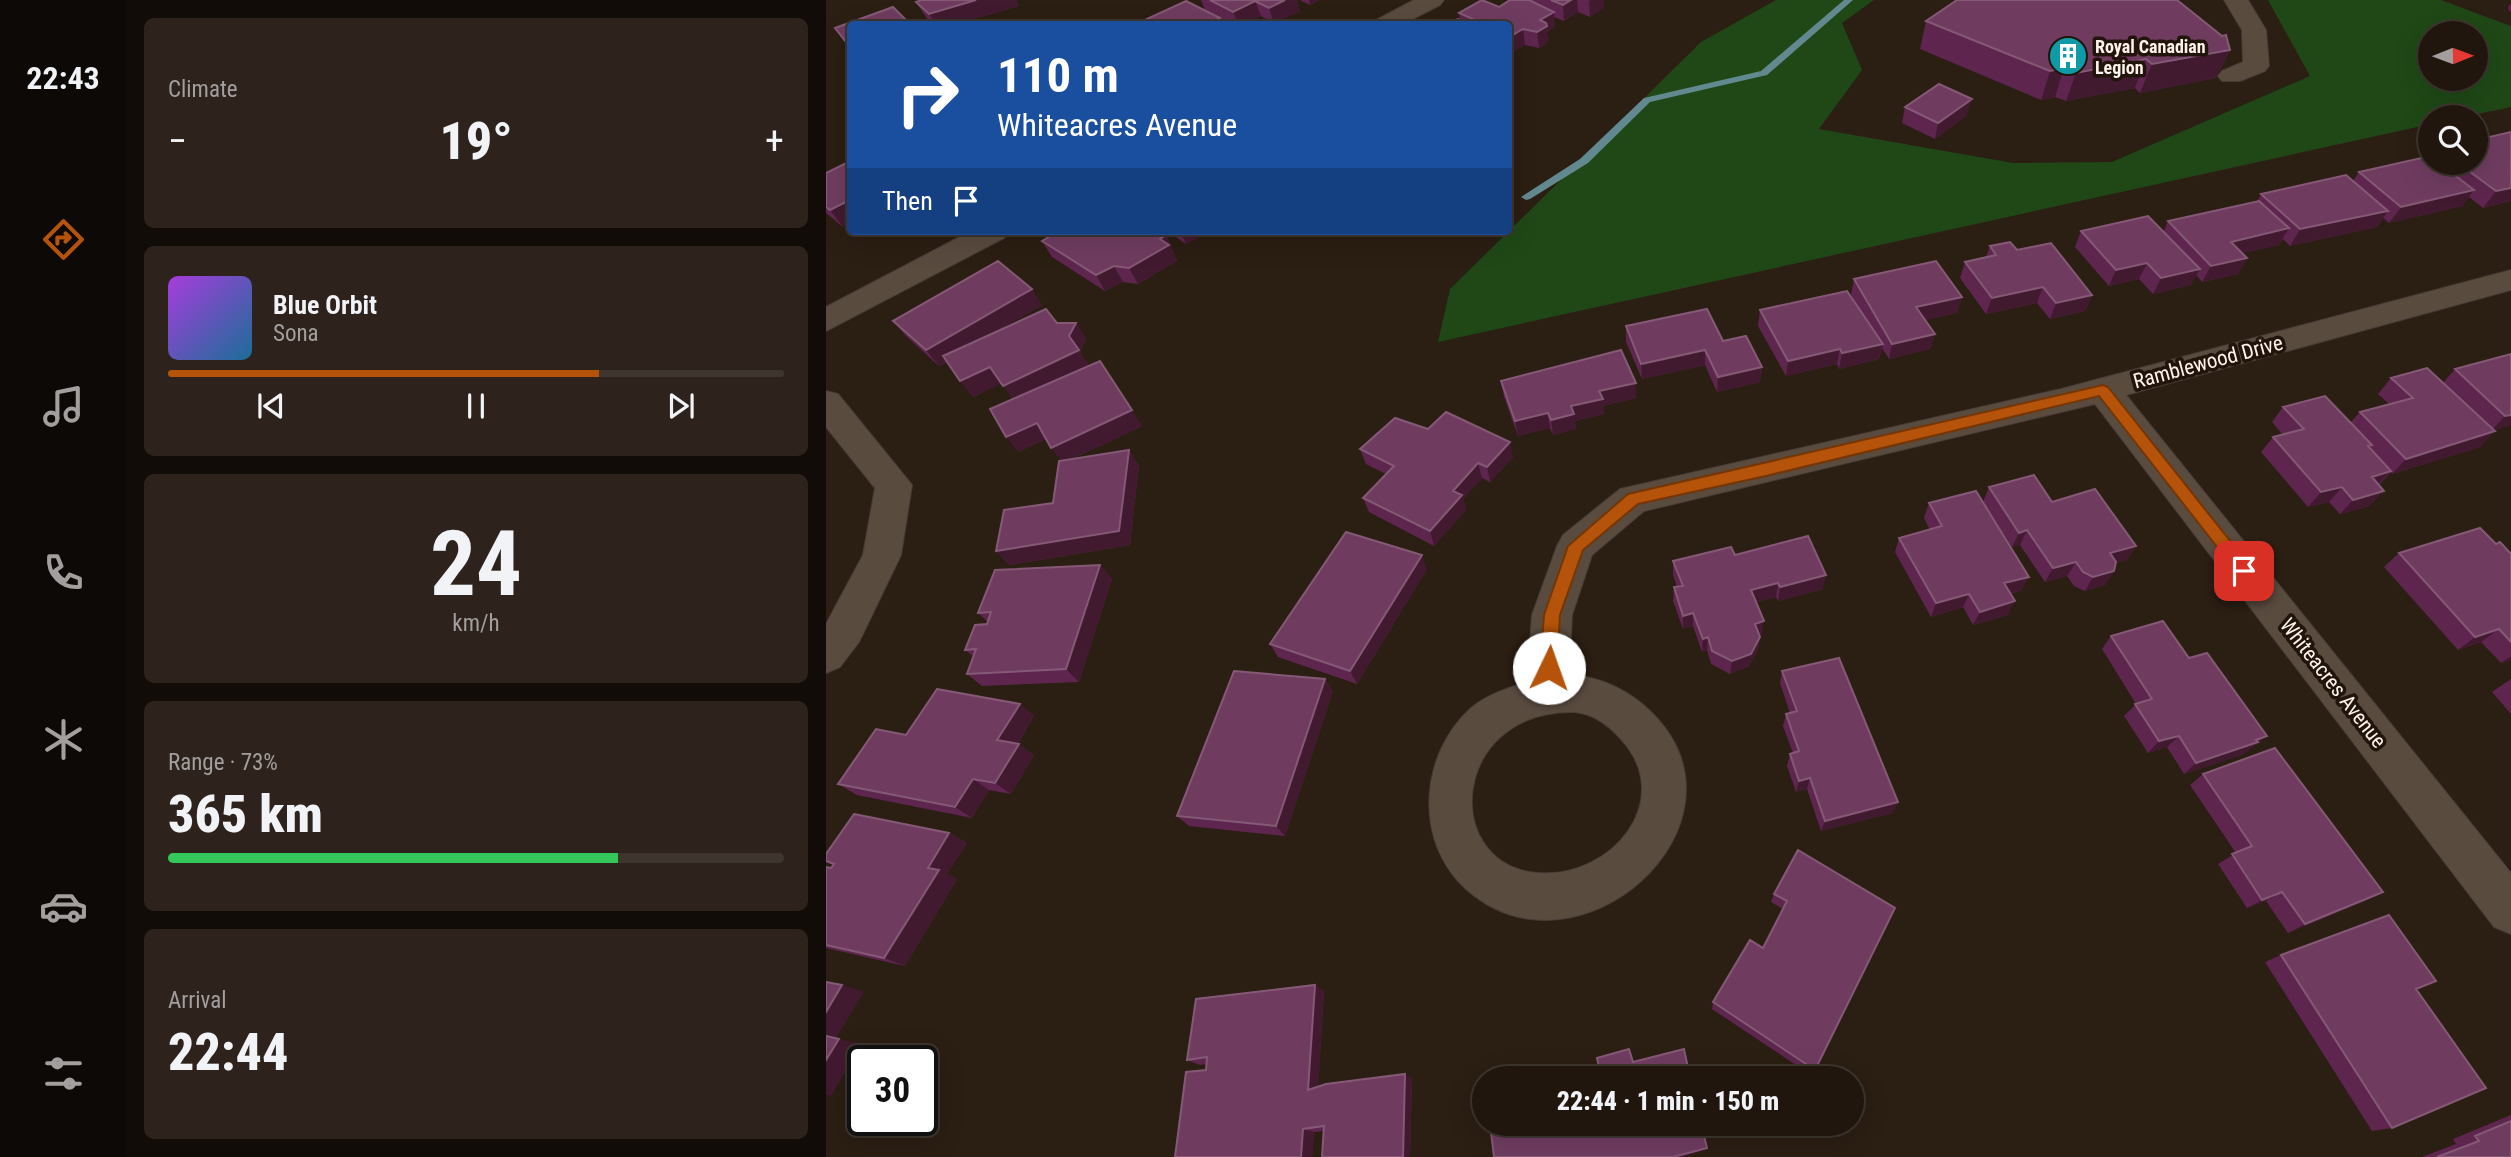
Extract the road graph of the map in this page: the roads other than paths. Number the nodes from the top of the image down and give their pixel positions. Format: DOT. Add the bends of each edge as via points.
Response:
graph roads {
  1 [pos="1432,0"];
  2 [pos="2236,0"];
  3 [pos="1392,21"];
  4 [pos="2231,76"];
  5 [pos="986,235"];
  6 [pos="2511,280"];
  7 [pos="826,320"];
  8 [pos="2103,390"];
  9 [pos="826,403"];
  10 [pos="826,655"];
  11 [pos="1548,694"];
  12 [pos="2511,910"];
  1 -- 3 [label="street"];
  2 -- 4 [label="street" via="2254,30 2256,66"];
  5 -- 7 [label="street"];
  6 -- 8 [label="street, Ramblewood Drive"];
  8 -- 11 [label="street, Ramblewood Drive" via="1633,499 1576,546 1552,615"];
  8 -- 12 [label="street, Whiteacres Avenue"];
  9 -- 10 [label="street" via="894,485 882,555 845,630"];
  11 -- 11 [label="street" via="1504,710 1485,723 1463,750 1451,783 1450,818 1461,850 1484,877 1518,894 1554,898 1590,891 1623,873 1647,846 1662,813 1664,780 1656,749 1637,723 1611,704 1580,694"];
}
